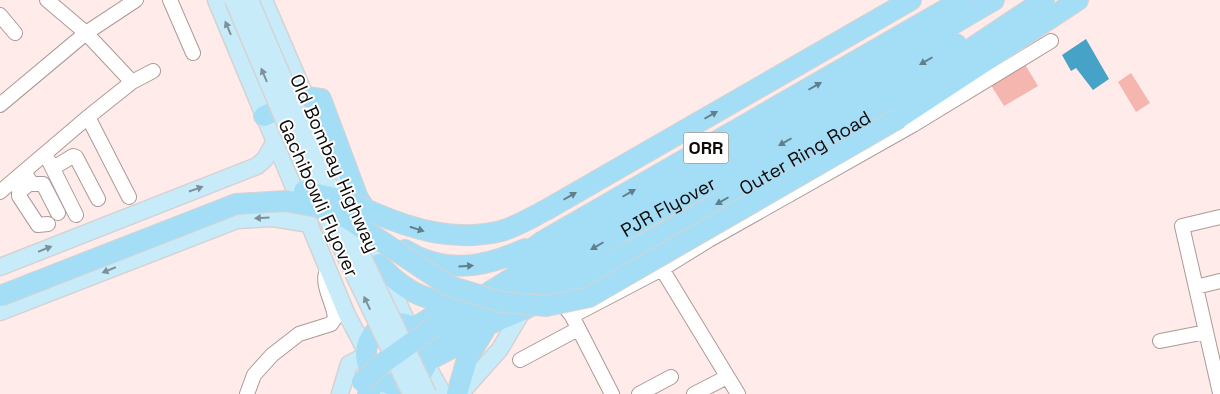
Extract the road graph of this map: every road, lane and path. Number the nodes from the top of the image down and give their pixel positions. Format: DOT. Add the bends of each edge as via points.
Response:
graph roads {
  1 [pos="47,0"];
  2 [pos="136,0"];
  3 [pos="170,0"];
  4 [pos="216,0"];
  5 [pos="233,0"];
  6 [pos="250,0"];
  7 [pos="264,0"];
  8 [pos="911,0"];
  9 [pos="962,0"];
  10 [pos="994,0"];
  11 [pos="1028,0"];
  12 [pos="1044,0"];
  13 [pos="1078,0"];
  14 [pos="0,16"];
  15 [pos="86,32"];
  16 [pos="15,33"];
  17 [pos="1051,41"];
  18 [pos="193,53"];
  19 [pos="153,71"];
  20 [pos="132,82"];
  21 [pos="306,97"];
  22 [pos="0,105"];
  23 [pos="264,116"];
  24 [pos="88,117"];
  25 [pos="275,141"];
  26 [pos="44,154"];
  27 [pos="53,168"];
  28 [pos="27,178"];
  29 [pos="0,192"];
  30 [pos="129,197"];
  31 [pos="98,199"];
  32 [pos="58,213"];
  33 [pos="76,216"];
  34 [pos="1220,217"];
  35 [pos="48,224"];
  36 [pos="310,224"];
  37 [pos="543,241"];
  38 [pos="379,264"];
  39 [pos="0,267"];
  40 [pos="328,267"];
  41 [pos="662,269"];
  42 [pos="1220,281"];
  43 [pos="0,282"];
  44 [pos="1196,287"];
  45 [pos="554,292"];
  46 [pos="0,296"];
  47 [pos="455,303"];
  48 [pos="523,310"];
  49 [pos="0,312"];
  50 [pos="575,322"];
  51 [pos="488,325"];
  52 [pos="412,327"];
  53 [pos="1206,332"];
  54 [pos="1160,341"];
  55 [pos="367,353"];
  56 [pos="520,360"];
  57 [pos="427,363"];
  58 [pos="1218,371"];
  59 [pos="671,377"];
  60 [pos="727,377"];
  61 [pos="379,389"];
  62 [pos="654,390"];
  63 [pos="1220,393"];
  64 [pos="247,394"];
  65 [pos="340,394"];
  66 [pos="356,394"];
  67 [pos="411,394"];
  68 [pos="428,394"];
  69 [pos="443,394"];
  70 [pos="459,394"];
  71 [pos="612,394"];
  72 [pos="639,394"];
  73 [pos="694,394"];
  74 [pos="738,394"];
  1 -- 15 [label="street"];
  2 -- 15 [label="street"];
  3 -- 18 [label="street"];
  23 -- 4 [label="main road, one-way"];
  67 -- 5 [label="main road, Gachibowli Flyover, one-way, bridge" via="314,191"];
  6 -- 68 [label="main road, Gachibowli Flyover, bridge" via="331,190"];
  7 -- 21 [label="main road, Old Bombay Highway"];
  43 -- 8 [label="highway, one-way, bridge" via="171,218 223,194 244,189 274,187 306,191 343,200 424,232 464,237 503,231 546,210"];
  37 -- 9 [label="highway, ORR, one-way"];
  10 -- 66 [label="highway, PJR Flyover, bridge" via="654,199 552,253 435,326 379,366 362,382"];
  11 -- 61 [label="highway, PJR Flyover, one-way, bridge" via="987,27 749,163 649,216 438,340 372,387"];
  12 -- 45 [label="highway, Outer Ring Road, one-way" via="877,110 709,208"];
  13 -- 46 [label="highway, bridge" via="899,118 589,297 546,306 502,302 449,286 348,219 318,207 284,201 236,204"];
  14 -- 16 [label="street"];
  15 -- 20 [label="street"];
  15 -- 22 [label="street"];
  17 -- 41 [label="street"];
  19 -- 20 [label="street"];
  20 -- 24 [label="street"];
  21 -- 23 [label="highway"];
  21 -- 37 [label="highway, one-way" via="321,99 358,198 392,242 411,254 449,267 475,265 517,253"];
  21 -- 38 [label="main road, Old Bombay Highway"];
  23 -- 25 [label="main road"];
  24 -- 26 [label="street"];
  24 -- 30 [label="street"];
  25 -- 36 [label="main road"];
  39 -- 25 [label="main road, one-way" via="257,166"];
  26 -- 27 [label="street"];
  26 -- 28 [label="street"];
  27 -- 31 [label="street" via="76,157"];
  27 -- 33 [label="street"];
  28 -- 29 [label="street"];
  28 -- 32 [label="street" via="43,184"];
  28 -- 35 [label="street" via="19,196 38,225"];
  34 -- 44 [label="street" via="1182,226"];
  36 -- 40 [label="main road"];
  36 -- 49 [label="main road, one-way" via="273,218 237,220"];
  37 -- 47 [label="highway, ORR"];
  38 -- 47 [label="highway" via="395,282 415,294 437,302"];
  38 -- 52 [label="main road, Old Bombay Highway"];
  40 -- 55 [label="main road"];
  40 -- 64 [label="street" via="324,280 335,318 331,324 299,334 272,355 254,375"];
  41 -- 50 [label="street"];
  41 -- 60 [label="street"];
  42 -- 44 [label="street"];
  44 -- 53 [label="street"];
  45 -- 48 [label="highway, Outer Ring Road"];
  45 -- 50 [label="street"];
  47 -- 52 [label="highway, ORR"];
  48 -- 51 [label="highway, Outer Ring Road"];
  48 -- 70 [label="main road" via="500,349"];
  50 -- 56 [label="street"];
  50 -- 71 [label="street"];
  51 -- 57 [label="highway, Outer Ring Road"];
  51 -- 70 [label="highway" via="467,359"];
  52 -- 55 [label="highway" via="394,323 383,326 369,341"];
  52 -- 57 [label="highway" via="426,342"];
  53 -- 54 [label="street"];
  53 -- 58 [label="street"];
  55 -- 61 [label="highway"];
  55 -- 65 [label="main road" via="349,364"];
  57 -- 61 [label="highway" via="418,377 410,382"];
  57 -- 69 [label="main road"];
  58 -- 63 [label="street"];
  59 -- 62 [label="street"];
  60 -- 73 [label="street"];
  60 -- 74 [label="street"];
  62 -- 72 [label="street"];
}
